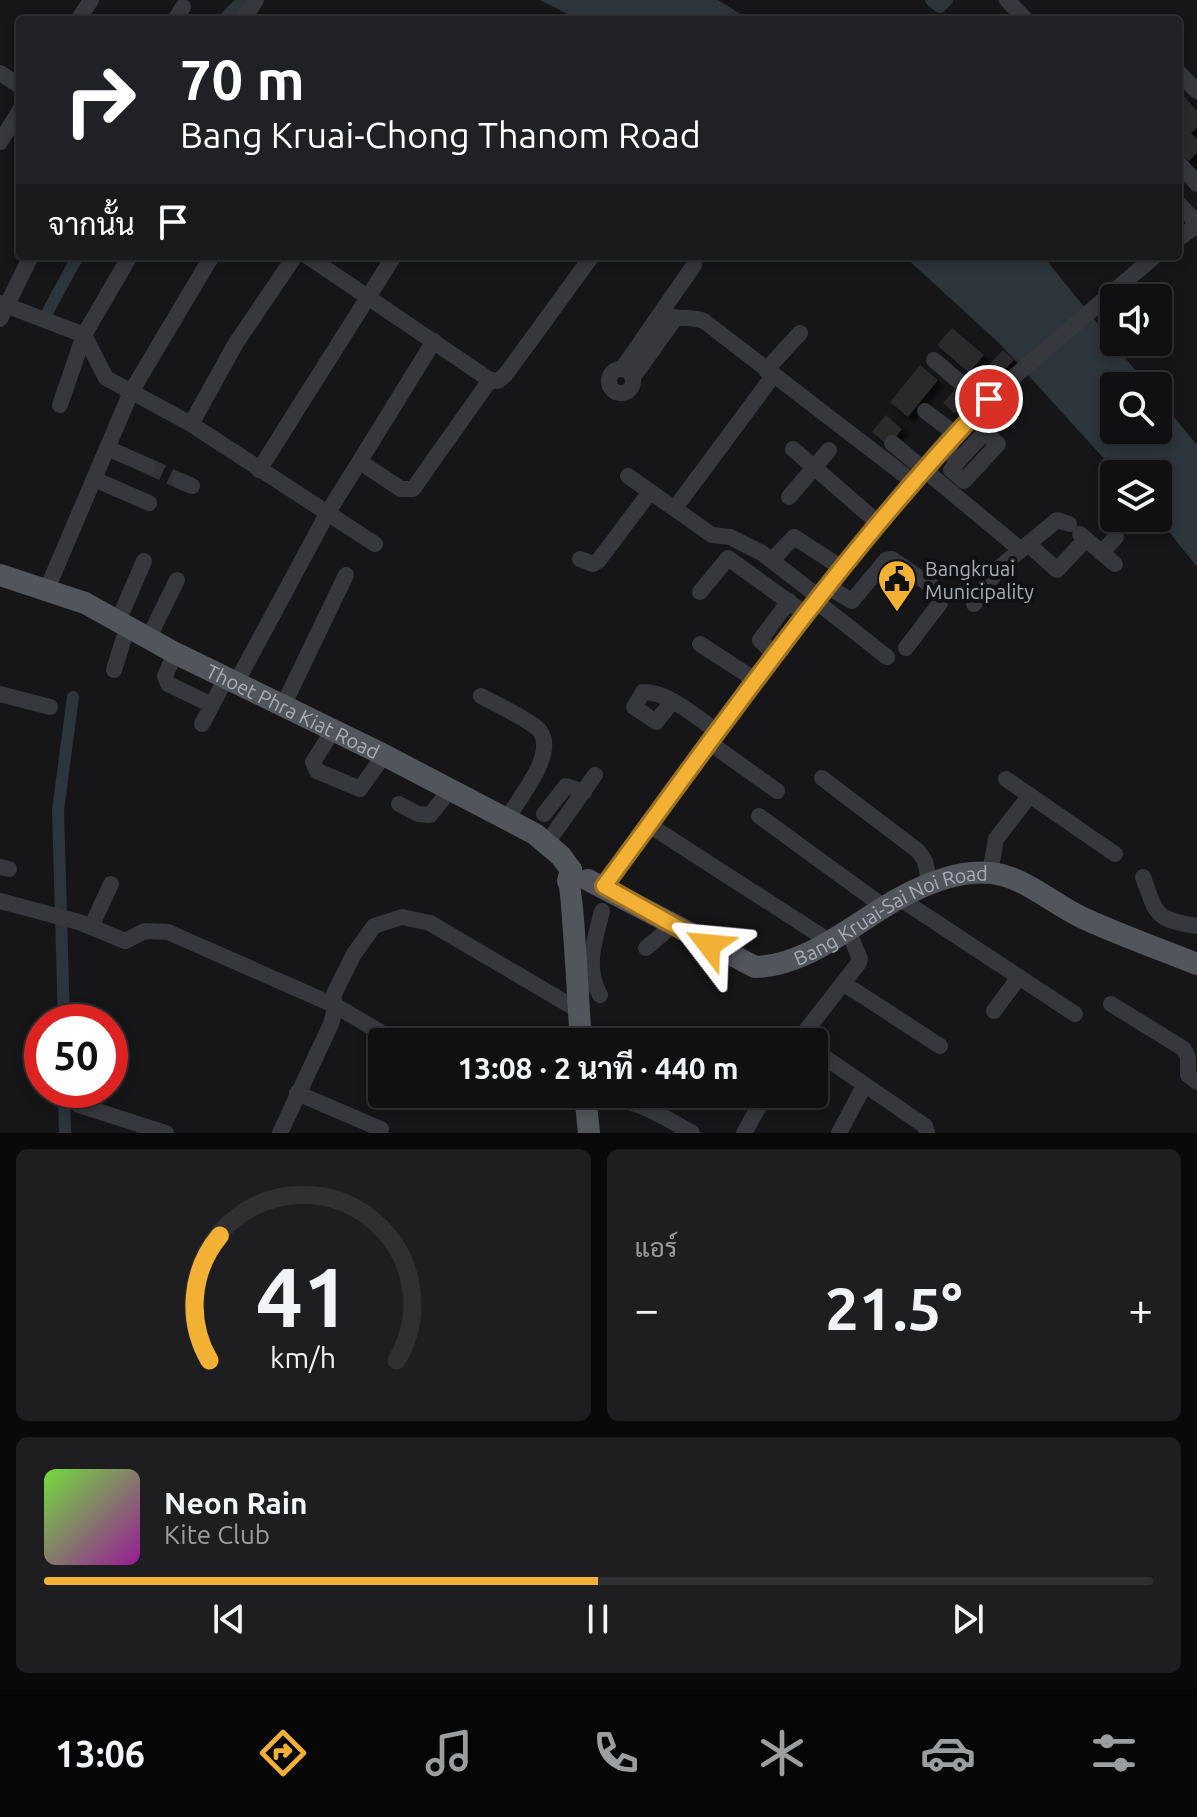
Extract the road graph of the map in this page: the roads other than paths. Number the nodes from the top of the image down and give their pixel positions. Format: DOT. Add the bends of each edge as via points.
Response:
graph roads {
  1 [pos="1007,0"];
  2 [pos="1022,16"];
  3 [pos="1182,76"];
  4 [pos="1197,91"];
  5 [pos="16,116"];
  6 [pos="0,142"];
  7 [pos="1182,167"];
  8 [pos="1197,184"];
  9 [pos="1182,211"];
  10 [pos="1192,231"];
  11 [pos="29,260"];
  12 [pos="128,260"];
  13 [pos="210,260"];
  14 [pos="292,260"];
  15 [pos="313,260"];
  16 [pos="391,260"];
  17 [pos="589,260"];
  18 [pos="1150,260"];
  19 [pos="694,265"];
  20 [pos="368,297"];
  21 [pos="2,309"];
  22 [pos="668,316"];
  23 [pos="800,333"];
  24 [pos="84,335"];
  25 [pos="434,341"];
  26 [pos="934,360"];
  27 [pos="627,373"];
  28 [pos="770,373"];
  29 [pos="490,380"];
  30 [pos="131,392"];
  31 [pos="985,404"];
  32 [pos="60,405"];
  33 [pos="925,411"];
  34 [pos="191,424"];
  35 [pos="954,433"];
  36 [pos="892,443"];
  37 [pos="942,446"];
  38 [pos="107,448"];
  39 [pos="793,449"];
  40 [pos="829,450"];
  41 [pos="959,460"];
  42 [pos="360,462"];
  43 [pos="148,466"];
  44 [pos="814,467"];
  45 [pos="259,470"];
  46 [pos="917,475"];
  47 [pos="628,476"];
  48 [pos="94,479"];
  49 [pos="650,492"];
  50 [pos="789,497"];
  51 [pos="681,500"];
  52 [pos="149,503"];
  53 [pos="327,514"];
  54 [pos="877,522"];
  55 [pos="1078,533"];
  56 [pos="1116,537"];
  57 [pos="375,544"];
  58 [pos="1025,547"];
  59 [pos="1101,553"];
  60 [pos="580,559"];
  61 [pos="772,560"];
  62 [pos="144,561"];
  63 [pos="1115,564"];
  64 [pos="842,568"];
  65 [pos="0,575"];
  66 [pos="346,575"];
  67 [pos="177,580"];
  68 [pos="47,589"];
  69 [pos="700,592"];
  70 [pos="818,600"];
  71 [pos="789,601"];
  72 [pos="974,604"];
  73 [pos="124,622"];
  74 [pos="149,637"];
  75 [pos="700,644"];
  76 [pos="906,648"];
  77 [pos="175,653"];
  78 [pos="776,656"];
  79 [pos="887,657"];
  80 [pos="114,670"];
  81 [pos="231,680"];
  82 [pos="757,681"];
  83 [pos="0,694"];
  84 [pos="481,696"];
  85 [pos="672,702"];
  86 [pos="212,705"];
  87 [pos="283,706"];
  88 [pos="50,707"];
  89 [pos="202,724"];
  90 [pos="334,729"];
  91 [pos="714,737"];
  92 [pos="384,755"];
  93 [pos="595,775"];
  94 [pos="822,778"];
  95 [pos="1006,779"];
  96 [pos="450,790"];
  97 [pos="777,791"];
  98 [pos="584,792"];
  99 [pos="1030,795"];
  100 [pos="399,804"];
  101 [pos="544,814"];
  102 [pos="759,816"];
  103 [pos="506,820"];
  104 [pos="649,825"];
  105 [pos="551,847"];
  106 [pos="1115,854"];
  107 [pos="990,873"];
  108 [pos="1143,877"];
  109 [pos="584,881"];
  110 [pos="111,884"];
  111 [pos="930,884"];
  112 [pos="0,901"];
  113 [pos="891,903"];
  114 [pos="602,911"];
  115 [pos="570,915"];
  116 [pos="673,925"];
  117 [pos="1197,926"];
  118 [pos="91,927"];
  119 [pos="838,936"];
  120 [pos="646,948"];
  121 [pos="1197,964"];
  122 [pos="1019,977"];
  123 [pos="583,978"];
  124 [pos="843,983"];
  125 [pos="600,995"];
  126 [pos="1111,1004"];
  127 [pos="336,1006"];
  128 [pos="578,1010"];
  129 [pos="994,1011"];
  130 [pos="1075,1014"];
  131 [pos="373,1028"];
  132 [pos="582,1028"];
  133 [pos="809,1028"];
  134 [pos="940,1046"];
  135 [pos="828,1060"];
  136 [pos="1197,1082"];
  137 [pos="864,1086"];
  138 [pos="297,1093"];
  139 [pos="88,1108"];
  140 [pos="593,1108"];
  141 [pos="643,1108"];
  142 [pos="657,1108"];
  143 [pos="758,1108"];
  144 [pos="655,1111"];
  145 [pos="381,1129"];
  146 [pos="166,1133"];
  147 [pos="280,1133"];
  148 [pos="589,1133"];
  149 [pos="692,1133"];
  150 [pos="744,1133"];
  151 [pos="839,1133"];
  152 [pos="927,1133"];
  1 -- 2 [label="street"];
  3 -- 4 [label="street"];
  5 -- 6 [label="street"];
  7 -- 8 [label="street"];
  9 -- 10 [label="street"];
  11 -- 21 [label="street"];
  12 -- 24 [label="street"];
  13 -- 30 [label="street"];
  14 -- 34 [label="street" via="236,343"];
  15 -- 20 [label="street"];
  16 -- 20 [label="street"];
  17 -- 29 [label="street" via="506,374"];
  18 -- 31 [label="street"];
  19 -- 22 [label="street"];
  20 -- 25 [label="street"];
  20 -- 45 [label="street"];
  21 -- 24 [label="street"];
  22 -- 27 [label="street"];
  22 -- 28 [label="street" via="704,321"];
  23 -- 28 [label="street"];
  24 -- 30 [label="street" via="106,378"];
  24 -- 32 [label="street"];
  25 -- 29 [label="street"];
  25 -- 42 [label="street"];
  26 -- 31 [label="street"];
  28 -- 46 [label="street"];
  28 -- 51 [label="street"];
  29 -- 42 [label="street" via="413,489 401,489"];
  30 -- 34 [label="street"];
  30 -- 38 [label="street"];
  31 -- 35 [label="street"];
  33 -- 35 [label="street"];
  34 -- 45 [label="street"];
  35 -- 37 [label="street"];
  36 -- 46 [label="street"];
  37 -- 41 [label="street"];
  37 -- 46 [label="street"];
  38 -- 43 [label="street"];
  38 -- 48 [label="street"];
  39 -- 44 [label="street"];
  40 -- 44 [label="street"];
  42 -- 53 [label="street"];
  44 -- 50 [label="street"];
  44 -- 54 [label="street"];
  45 -- 53 [label="street"];
  46 -- 54 [label="street"];
  46 -- 58 [label="street"];
  47 -- 49 [label="street"];
  48 -- 52 [label="street"];
  48 -- 68 [label="street"];
  49 -- 60 [label="street" via="599,560 593,564"];
  49 -- 61 [label="street" via="712,535 730,537"];
  53 -- 57 [label="street"];
  53 -- 81 [label="street"];
  54 -- 64 [label="street"];
  55 -- 58 [label="street" via="1057,520"];
  55 -- 58 [label="street" via="1057,570"];
  55 -- 59 [label="street"];
  56 -- 59 [label="street"];
  58 -- 72 [label="street" via="999,568"];
  59 -- 63 [label="street"];
  61 -- 64 [label="street" via="794,537"];
  61 -- 70 [label="street"];
  62 -- 73 [label="street"];
  64 -- 70 [label="street"];
  65 -- 68 [label="main road, Thoet Phra Kiat Road"];
  66 -- 87 [label="street"];
  67 -- 74 [label="street"];
  68 -- 73 [label="main road, Thoet Phra Kiat Road"];
  69 -- 71 [label="street" via="728,558"];
  70 -- 71 [label="street"];
  70 -- 76 [label="street" via="852,601 892,559 939,591 940,603"];
  70 -- 78 [label="street"];
  70 -- 79 [label="street"];
  71 -- 78 [label="street" via="760,640"];
  73 -- 74 [label="main road, Thoet Phra Kiat Road"];
  73 -- 80 [label="street"];
  74 -- 77 [label="main road, Thoet Phra Kiat Road"];
  75 -- 82 [label="street"];
  77 -- 81 [label="main road, Thoet Phra Kiat Road"];
  77 -- 86 [label="street" via="165,676 168,684"];
  78 -- 82 [label="street"];
  81 -- 86 [label="street"];
  81 -- 87 [label="main road, Thoet Phra Kiat Road"];
  82 -- 91 [label="street"];
  83 -- 88 [label="street"];
  84 -- 103 [label="street" via="538,728 546,740 546,753"];
  85 -- 91 [label="street"];
  86 -- 89 [label="street"];
  87 -- 90 [label="main road, Thoet Phra Kiat Road"];
  90 -- 92 [label="main road, Thoet Phra Kiat Road"];
  90 -- 92 [label="street" via="313,762 317,771 360,789"];
  91 -- 97 [label="street"];
  91 -- 104 [label="street"];
  92 -- 96 [label="main road, Thoet Phra Kiat Road"];
  93 -- 98 [label="street"];
  94 -- 111 [label="street" via="918,851"];
  95 -- 99 [label="street"];
  96 -- 100 [label="street" via="430,815"];
  96 -- 103 [label="main road, Thoet Phra Kiat Road"];
  98 -- 101 [label="street" via="566,786"];
  98 -- 105 [label="street"];
  99 -- 106 [label="street"];
  99 -- 107 [label="street" via="996,839"];
  102 -- 113 [label="street"];
  103 -- 105 [label="main road, Thoet Phra Kiat Road"];
  104 -- 109 [label="street"];
  104 -- 119 [label="street"];
  105 -- 109 [label="main road, Thoet Phra Kiat Road"];
  105 -- 115 [label="main road"];
  107 -- 111 [label="main road, Bang Kruai-Sai Noi Road"];
  107 -- 121 [label="main road, Bang Kruai-Sai Noi Road" via="1089,921"];
  108 -- 117 [label="street" via="1153,910"];
  109 -- 115 [label="main road"];
  109 -- 115 [label="main road"];
  109 -- 116 [label="main road, Bang Kruai-Sai Noi Road"];
  110 -- 118 [label="street"];
  111 -- 113 [label="main road, Bang Kruai-Sai Noi Road"];
  112 -- 118 [label="street"];
  113 -- 119 [label="main road, Bang Kruai-Sai Noi Road"];
  113 -- 122 [label="street"];
  114 -- 123 [label="street"];
  115 -- 123 [label="main road"];
  116 -- 119 [label="main road, Bang Kruai-Sai Noi Road" via="755,967 779,964"];
  116 -- 120 [label="street"];
  118 -- 127 [label="street" via="125,941 145,931 168,932"];
  119 -- 124 [label="street" via="860,959"];
  122 -- 129 [label="street"];
  122 -- 130 [label="street"];
  123 -- 125 [label="street"];
  123 -- 128 [label="main road"];
  124 -- 133 [label="street"];
  124 -- 134 [label="street"];
  126 -- 136 [label="street" via="1184,1049 1188,1075"];
  127 -- 128 [label="street" via="335,990 374,926 402,917 430,923"];
  127 -- 131 [label="street"];
  127 -- 138 [label="street"];
  128 -- 132 [label="main road"];
  135 -- 137 [label="street"];
  137 -- 151 [label="street"];
  137 -- 152 [label="street" via="925,1126"];
  138 -- 145 [label="street"];
  138 -- 147 [label="street"];
  139 -- 146 [label="street"];
  140 -- 148 [label="main road"];
  141 -- 144 [label="street"];
  142 -- 144 [label="street"];
  143 -- 150 [label="street"];
  144 -- 149 [label="street"];
}
